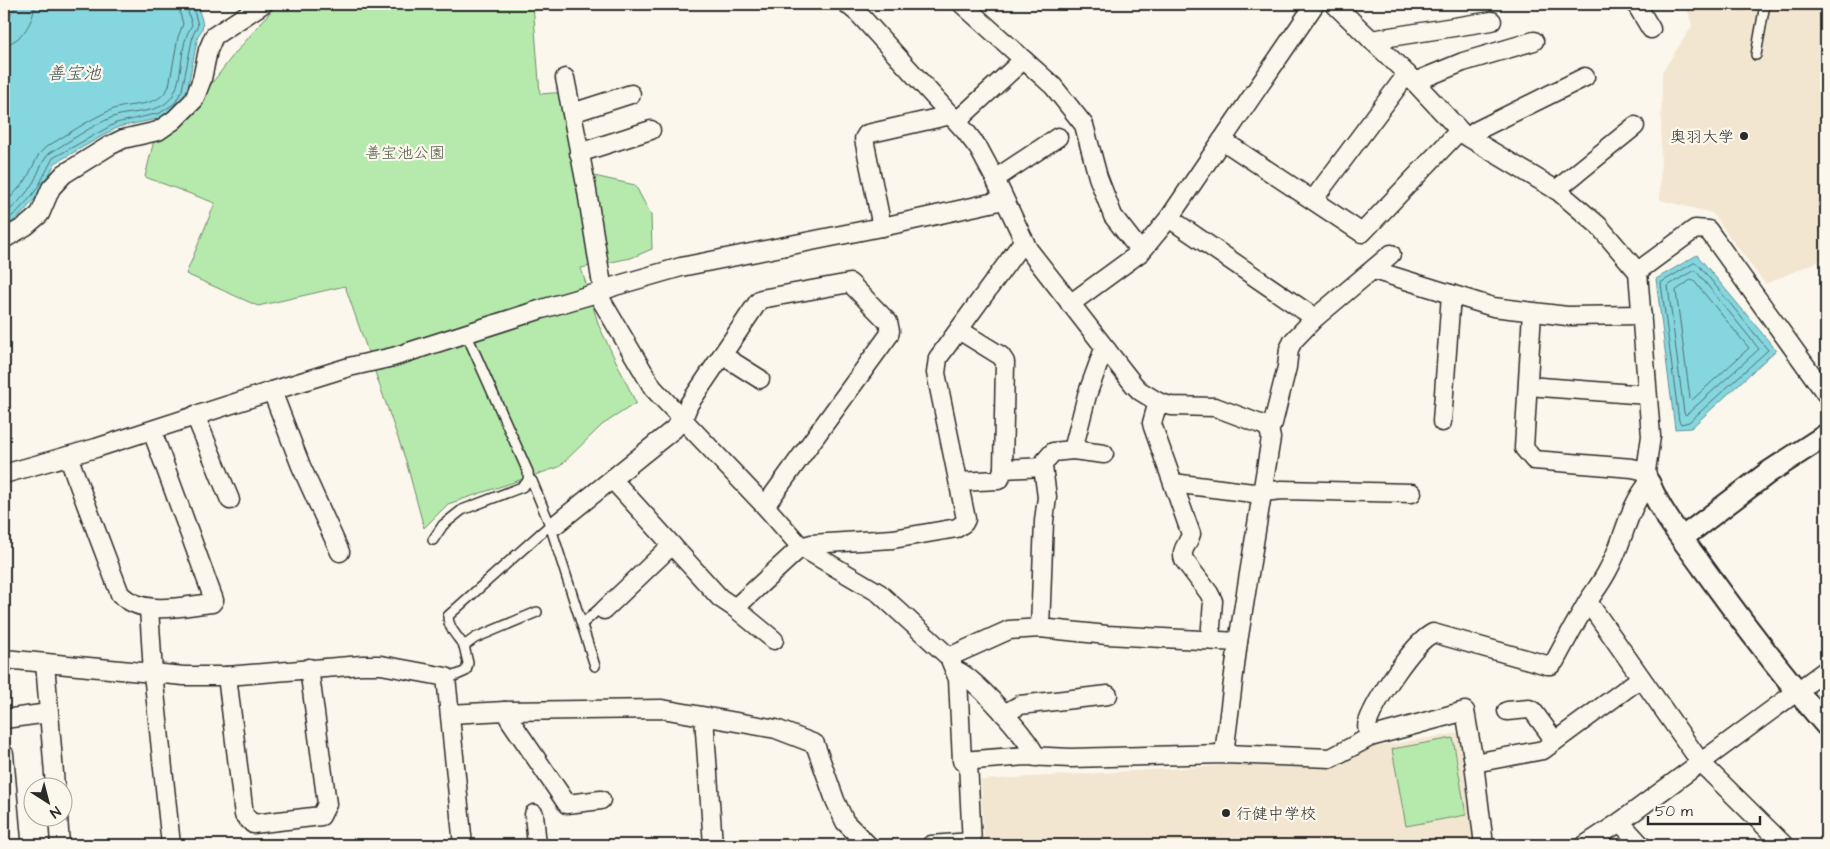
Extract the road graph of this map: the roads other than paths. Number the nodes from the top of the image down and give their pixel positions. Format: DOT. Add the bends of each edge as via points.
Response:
graph roads {
  1 [pos="263,4"];
  2 [pos="846,4"];
  3 [pos="962,4"];
  4 [pos="1315,4"];
  5 [pos="1334,4"];
  6 [pos="1636,4"];
  7 [pos="1765,4"];
  8 [pos="1492,21"];
  9 [pos="1651,29"];
  10 [pos="1371,40"];
  11 [pos="1534,41"];
  12 [pos="1756,56"];
  13 [pos="1023,60"];
  14 [pos="1585,77"];
  15 [pos="565,78"];
  16 [pos="1410,78"];
  17 [pos="630,94"];
  18 [pos="572,113"];
  19 [pos="954,118"];
  20 [pos="1634,126"];
  21 [pos="651,130"];
  22 [pos="1465,134"];
  23 [pos="1058,138"];
  24 [pos="1222,140"];
  25 [pos="579,153"];
  26 [pos="995,179"];
  27 [pos="1556,190"];
  28 [pos="1004,200"];
  29 [pos="1313,200"];
  30 [pos="1169,218"];
  31 [pos="882,227"];
  32 [pos="4,240"];
  33 [pos="1024,240"];
  34 [pos="1141,252"];
  35 [pos="1392,254"];
  36 [pos="1373,270"];
  37 [pos="1638,271"];
  38 [pos="600,292"];
  39 [pos="1451,294"];
  40 [pos="1070,304"];
  41 [pos="1532,312"];
  42 [pos="1642,315"];
  43 [pos="1315,318"];
  44 [pos="959,330"];
  45 [pos="466,333"];
  46 [pos="1106,350"];
  47 [pos="722,355"];
  48 [pos="760,379"];
  49 [pos="1528,386"];
  50 [pos="272,391"];
  51 [pos="1826,394"];
  52 [pos="1647,395"];
  53 [pos="1158,402"];
  54 [pos="195,416"];
  55 [pos="682,419"];
  56 [pos="1442,422"];
  57 [pos="1269,430"];
  58 [pos="152,431"];
  59 [pos="1826,435"];
  60 [pos="1073,450"];
  61 [pos="1104,454"];
  62 [pos="68,456"];
  63 [pos="1043,467"];
  64 [pos="1003,469"];
  65 [pos="4,474"];
  66 [pos="1647,477"];
  67 [pos="529,479"];
  68 [pos="612,479"];
  69 [pos="959,482"];
  70 [pos="1173,483"];
  71 [pos="1263,492"];
  72 [pos="1412,494"];
  73 [pos="230,500"];
  74 [pos="765,506"];
  75 [pos="552,525"];
  76 [pos="1682,538"];
  77 [pos="433,540"];
  78 [pos="672,545"];
  79 [pos="801,547"];
  80 [pos="340,552"];
  81 [pos="1588,602"];
  82 [pos="149,608"];
  83 [pos="735,608"];
  84 [pos="604,610"];
  85 [pos="537,612"];
  86 [pos="582,624"];
  87 [pos="1040,628"];
  88 [pos="774,640"];
  89 [pos="1210,640"];
  90 [pos="1238,642"];
  91 [pos="464,646"];
  92 [pos="4,659"];
  93 [pos="45,663"];
  94 [pos="952,664"];
  95 [pos="595,666"];
  96 [pos="309,668"];
  97 [pos="1826,670"];
  98 [pos="153,673"];
  99 [pos="227,676"];
  100 [pos="446,677"];
  101 [pos="1641,678"];
  102 [pos="1797,692"];
  103 [pos="1108,695"];
  104 [pos="505,711"];
  105 [pos="1507,711"];
  106 [pos="49,713"];
  107 [pos="450,714"];
  108 [pos="1004,714"];
  109 [pos="704,717"];
  110 [pos="4,719"];
  111 [pos="1826,725"];
  112 [pos="1370,737"];
  113 [pos="1555,741"];
  114 [pos="4,754"];
  115 [pos="1224,754"];
  116 [pos="1036,757"];
  117 [pos="968,762"];
  118 [pos="1474,763"];
  119 [pos="1701,763"];
  120 [pos="55,776"];
  121 [pos="601,800"];
  122 [pos="534,814"];
  123 [pos="1620,822"];
  124 [pos="59,826"];
  125 [pos="972,844"];
  126 [pos="12,845"];
  127 [pos="60,845"];
  128 [pos="171,845"];
  129 [pos="463,845"];
  130 [pos="537,845"];
  131 [pos="713,845"];
  132 [pos="868,845"];
  133 [pos="931,845"];
  134 [pos="1484,845"];
  135 [pos="1585,845"];
  136 [pos="1641,845"];
  137 [pos="1784,845"];
  1 -- 32 [label="street" via="214,36 194,100 179,116 158,131 123,139 109,146 64,174 52,188 40,214"];
  2 -- 19 [label="street" via="858,13"];
  3 -- 13 [label="street"];
  4 -- 24 [label="street"];
  5 -- 10 [label="street"];
  6 -- 9 [label="street"];
  7 -- 12 [label="lane"];
  8 -- 10 [label="street"];
  10 -- 16 [label="street"];
  11 -- 16 [label="street"];
  13 -- 19 [label="street"];
  13 -- 34 [label="street" via="1053,86 1084,125 1113,216"];
  14 -- 22 [label="street"];
  15 -- 18 [label="street"];
  16 -- 22 [label="street"];
  16 -- 29 [label="street"];
  17 -- 18 [label="street"];
  18 -- 25 [label="street"];
  19 -- 26 [label="street" via="979,149"];
  19 -- 31 [label="street" via="867,134 864,139"];
  20 -- 27 [label="street"];
  21 -- 25 [label="street"];
  22 -- 27 [label="street"];
  22 -- 29 [label="street" via="1362,233"];
  23 -- 26 [label="street"];
  24 -- 29 [label="street"];
  24 -- 30 [label="street"];
  25 -- 38 [label="street"];
  26 -- 28 [label="street"];
  27 -- 37 [label="street" via="1598,225"];
  28 -- 31 [label="street"];
  28 -- 33 [label="street"];
  30 -- 34 [label="street"];
  30 -- 43 [label="street"];
  31 -- 38 [label="street" via="681,267"];
  33 -- 40 [label="street"];
  33 -- 44 [label="street"];
  34 -- 40 [label="street"];
  35 -- 36 [label="street"];
  36 -- 39 [label="street"];
  36 -- 43 [label="street"];
  37 -- 42 [label="street"];
  37 -- 51 [label="street" via="1695,228 1708,230"];
  38 -- 45 [label="street"];
  38 -- 55 [label="street" via="648,381"];
  39 -- 41 [label="street" via="1487,306"];
  39 -- 56 [label="street"];
  40 -- 46 [label="street"];
  41 -- 42 [label="street" via="1567,316"];
  41 -- 49 [label="street"];
  42 -- 52 [label="street"];
  43 -- 57 [label="street" via="1290,346"];
  44 -- 64 [label="street" via="1001,356 1005,362"];
  44 -- 69 [label="street" via="938,358 936,366"];
  45 -- 50 [label="street"];
  45 -- 67 [label="lane"];
  46 -- 53 [label="street" via="1140,391"];
  46 -- 60 [label="street" via="1087,395"];
  47 -- 48 [label="street"];
  47 -- 55 [label="street"];
  47 -- 74 [label="street" via="761,299 846,283 853,285 890,325 889,335"];
  49 -- 52 [label="street"];
  49 -- 66 [label="street" via="1524,448 1534,460 1632,468"];
  50 -- 54 [label="street"];
  50 -- 80 [label="street"];
  52 -- 66 [label="street" via="1651,436"];
  53 -- 57 [label="street" via="1170,406 1215,407"];
  53 -- 70 [label="street" via="1152,423"];
  54 -- 58 [label="street"];
  54 -- 73 [label="street"];
  55 -- 68 [label="street" via="674,430"];
  55 -- 74 [label="street"];
  57 -- 71 [label="street" via="1271,438"];
  58 -- 62 [label="street"];
  58 -- 82 [label="street" via="214,600 212,603"];
  59 -- 76 [label="street" via="1769,472"];
  60 -- 61 [label="street"];
  60 -- 63 [label="street" via="1053,452"];
  62 -- 65 [label="street"];
  62 -- 82 [label="street" via="118,592 131,603"];
  63 -- 64 [label="street"];
  63 -- 87 [label="street" via="1047,497"];
  64 -- 69 [label="street" via="998,480"];
  66 -- 76 [label="street" via="1652,492"];
  66 -- 81 [label="street" via="1608,570"];
  67 -- 75 [label="lane"];
  67 -- 77 [label="lane" via="522,487 462,510 443,525"];
  68 -- 75 [label="street"];
  68 -- 78 [label="street"];
  69 -- 79 [label="street" via="966,519 957,528 893,539"];
  70 -- 71 [label="street"];
  70 -- 89 [label="street" via="1191,534 1182,550 1184,560 1213,601"];
  71 -- 72 [label="street"];
  71 -- 90 [label="street"];
  74 -- 79 [label="street"];
  75 -- 86 [label="lane"];
  75 -- 91 [label="lane" via="448,616 453,631"];
  76 -- 102 [label="street"];
  78 -- 83 [label="street" via="720,598"];
  78 -- 84 [label="street"];
  79 -- 83 [label="street"];
  79 -- 94 [label="street" via="880,593"];
  81 -- 101 [label="street"];
  81 -- 112 [label="street" via="1550,665 1438,633 1428,635 1402,666 1375,708 1367,727"];
  82 -- 98 [label="street"];
  83 -- 88 [label="street"];
  84 -- 86 [label="lane" via="600,608"];
  85 -- 91 [label="lane" via="475,638"];
  86 -- 95 [label="lane"];
  87 -- 89 [label="street"];
  87 -- 94 [label="street" via="1009,630"];
  89 -- 90 [label="street"];
  90 -- 115 [label="street"];
  91 -- 100 [label="lane" via="468,663 466,671"];
  92 -- 93 [label="street"];
  93 -- 98 [label="street"];
  93 -- 106 [label="street"];
  94 -- 108 [label="street"];
  94 -- 117 [label="street" via="958,679 962,761"];
  96 -- 99 [label="street"];
  96 -- 99 [label="street" via="327,804 321,816 253,824 244,815"];
  96 -- 100 [label="street" via="381,665"];
  97 -- 102 [label="street"];
  98 -- 99 [label="street"];
  98 -- 128 [label="street"];
  100 -- 107 [label="street"];
  101 -- 113 [label="street"];
  101 -- 119 [label="street"];
  102 -- 111 [label="street"];
  102 -- 119 [label="street"];
  103 -- 108 [label="street" via="1020,706"];
  104 -- 107 [label="street"];
  104 -- 109 [label="street" via="662,709"];
  104 -- 121 [label="street" via="567,804"];
  105 -- 113 [label="street" via="1529,709"];
  106 -- 110 [label="street"];
  106 -- 120 [label="street"];
  107 -- 129 [label="street"];
  108 -- 116 [label="street" via="1029,743"];
  109 -- 131 [label="street"];
  109 -- 132 [label="street" via="776,729 815,744 845,822"];
  112 -- 115 [label="street" via="1331,758"];
  112 -- 118 [label="street" via="1465,711"];
  113 -- 118 [label="street" via="1543,750"];
  114 -- 126 [label="street"];
  115 -- 116 [label="street"];
  116 -- 117 [label="street"];
  117 -- 125 [label="street"];
  118 -- 134 [label="street"];
  119 -- 123 [label="street"];
  119 -- 137 [label="street"];
  122 -- 130 [label="street"];
  123 -- 135 [label="street"];
  123 -- 136 [label="street"];
  124 -- 127 [label="street"];
  125 -- 133 [label="street"];
}
